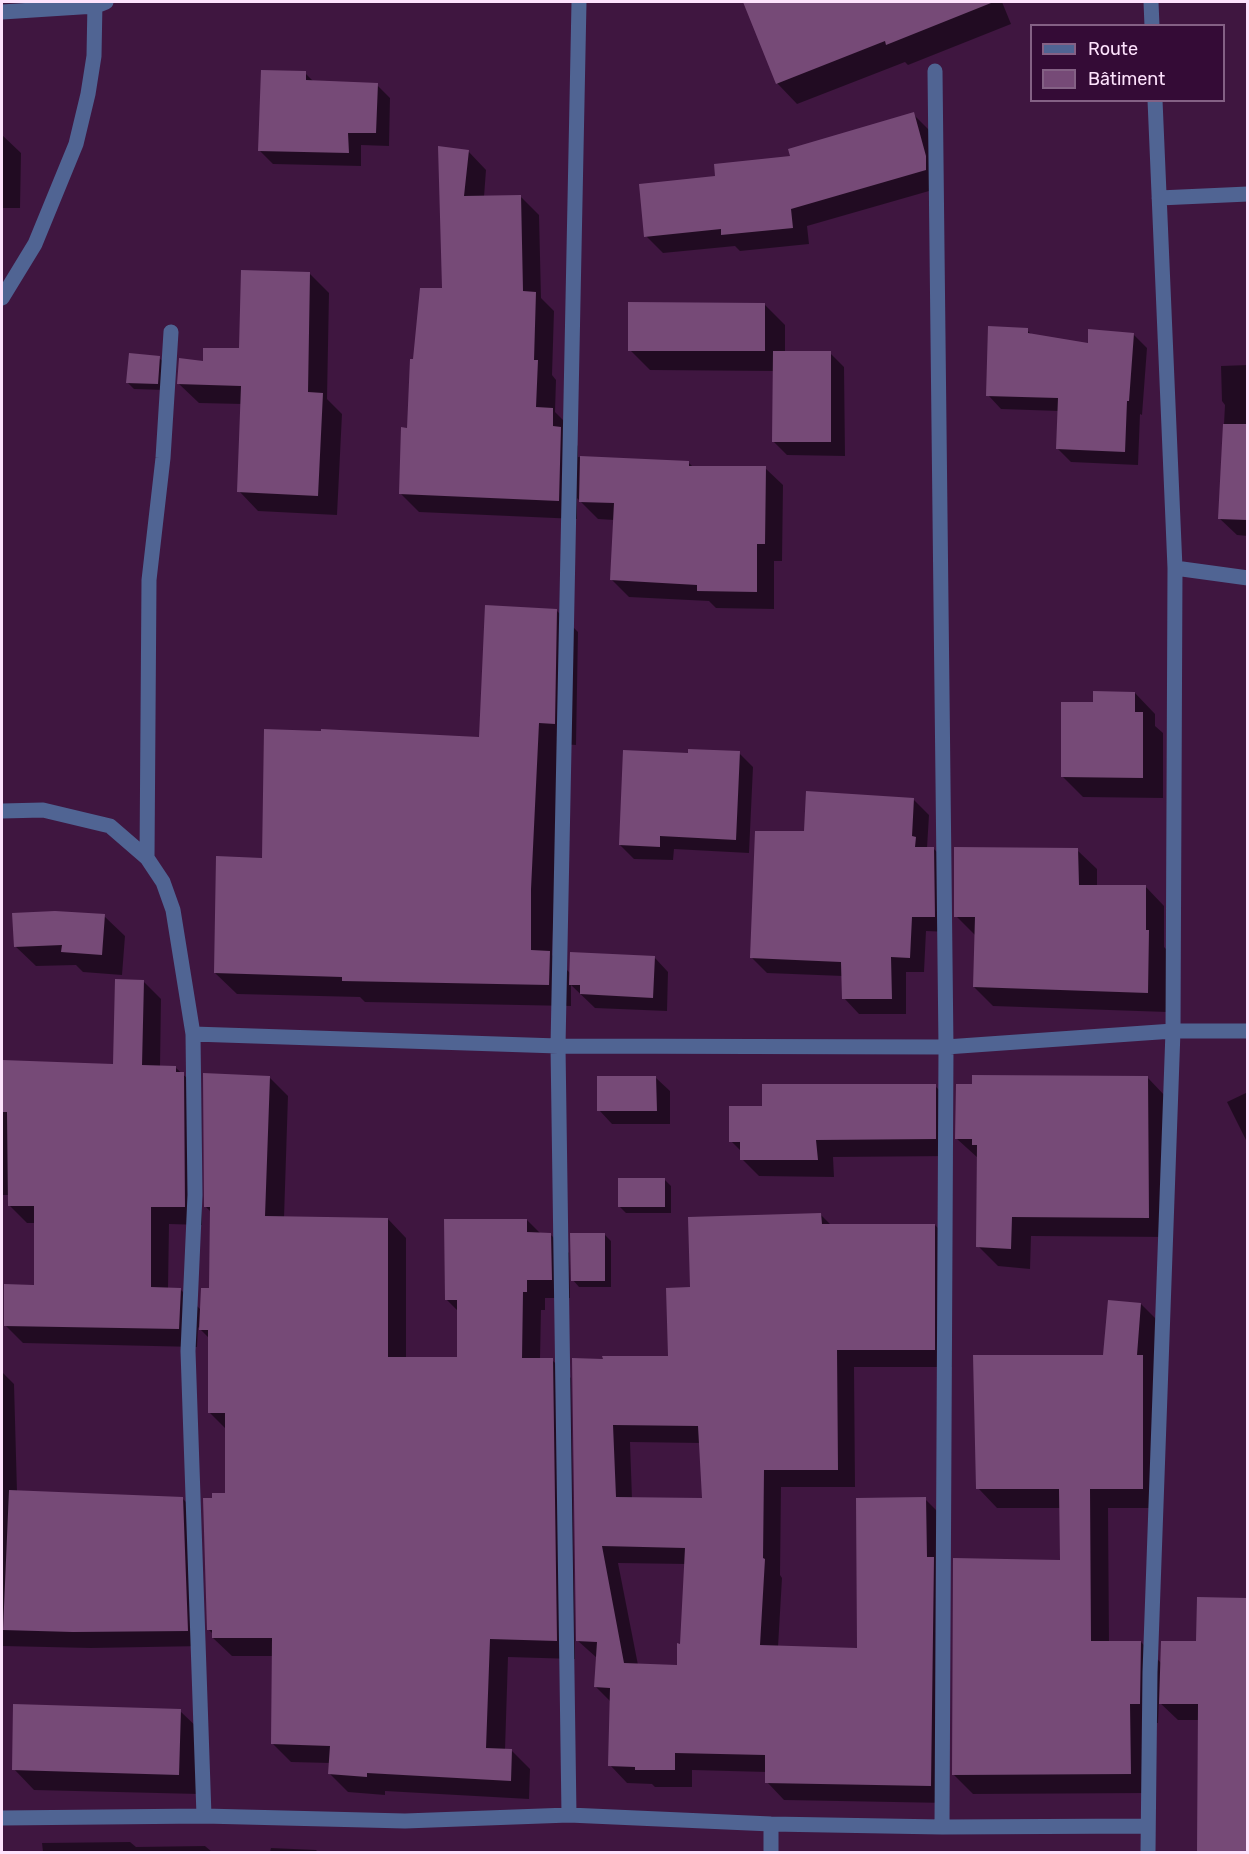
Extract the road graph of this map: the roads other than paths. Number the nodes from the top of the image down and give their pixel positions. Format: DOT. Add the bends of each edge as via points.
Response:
graph roads {
  1 [pos="579,2"];
  2 [pos="1151,2"];
  3 [pos="99,3"];
  4 [pos="2,12"];
  5 [pos="1152,24"];
  6 [pos="935,71"];
  7 [pos="1155,102"];
  8 [pos="1248,194"];
  9 [pos="1159,198"];
  10 [pos="2,298"];
  11 [pos="171,332"];
  12 [pos="1176,568"];
  13 [pos="1248,578"];
  14 [pos="2,811"];
  15 [pos="147,858"];
  16 [pos="1173,1031"];
  17 [pos="1248,1032"];
  18 [pos="193,1034"];
  19 [pos="558,1046"];
  20 [pos="946,1047"];
  21 [pos="569,1815"];
  22 [pos="204,1816"];
  23 [pos="2,1818"];
  24 [pos="771,1824"];
  25 [pos="1148,1826"];
  26 [pos="942,1827"];
  27 [pos="771,1852"];
  28 [pos="1148,1852"];
  1 -- 19 [label="street"];
  2 -- 5 [label="street"];
  3 -- 4 [label="street"];
  3 -- 10 [label="street" via="88,94 76,144 34,244"];
  6 -- 20 [label="street"];
  7 -- 9 [label="street"];
  8 -- 9 [label="street"];
  9 -- 12 [label="street"];
  11 -- 15 [label="street" via="163,458 149,580"];
  12 -- 13 [label="street"];
  12 -- 16 [label="street"];
  14 -- 15 [label="street" via="43,810 110,826"];
  15 -- 18 [label="street" via="163,882 173,910"];
  16 -- 17 [label="street"];
  16 -- 20 [label="street"];
  16 -- 25 [label="street" via="1150,1660"];
  18 -- 19 [label="street"];
  18 -- 22 [label="street" via="195,1195 188,1351"];
  19 -- 20 [label="street"];
  19 -- 21 [label="street"];
  20 -- 26 [label="street"];
  21 -- 22 [label="street" via="405,1821"];
  21 -- 24 [label="street"];
  22 -- 23 [label="street"];
  24 -- 26 [label="street"];
  24 -- 27 [label="street"];
  25 -- 26 [label="street"];
  25 -- 28 [label="street"];
}
